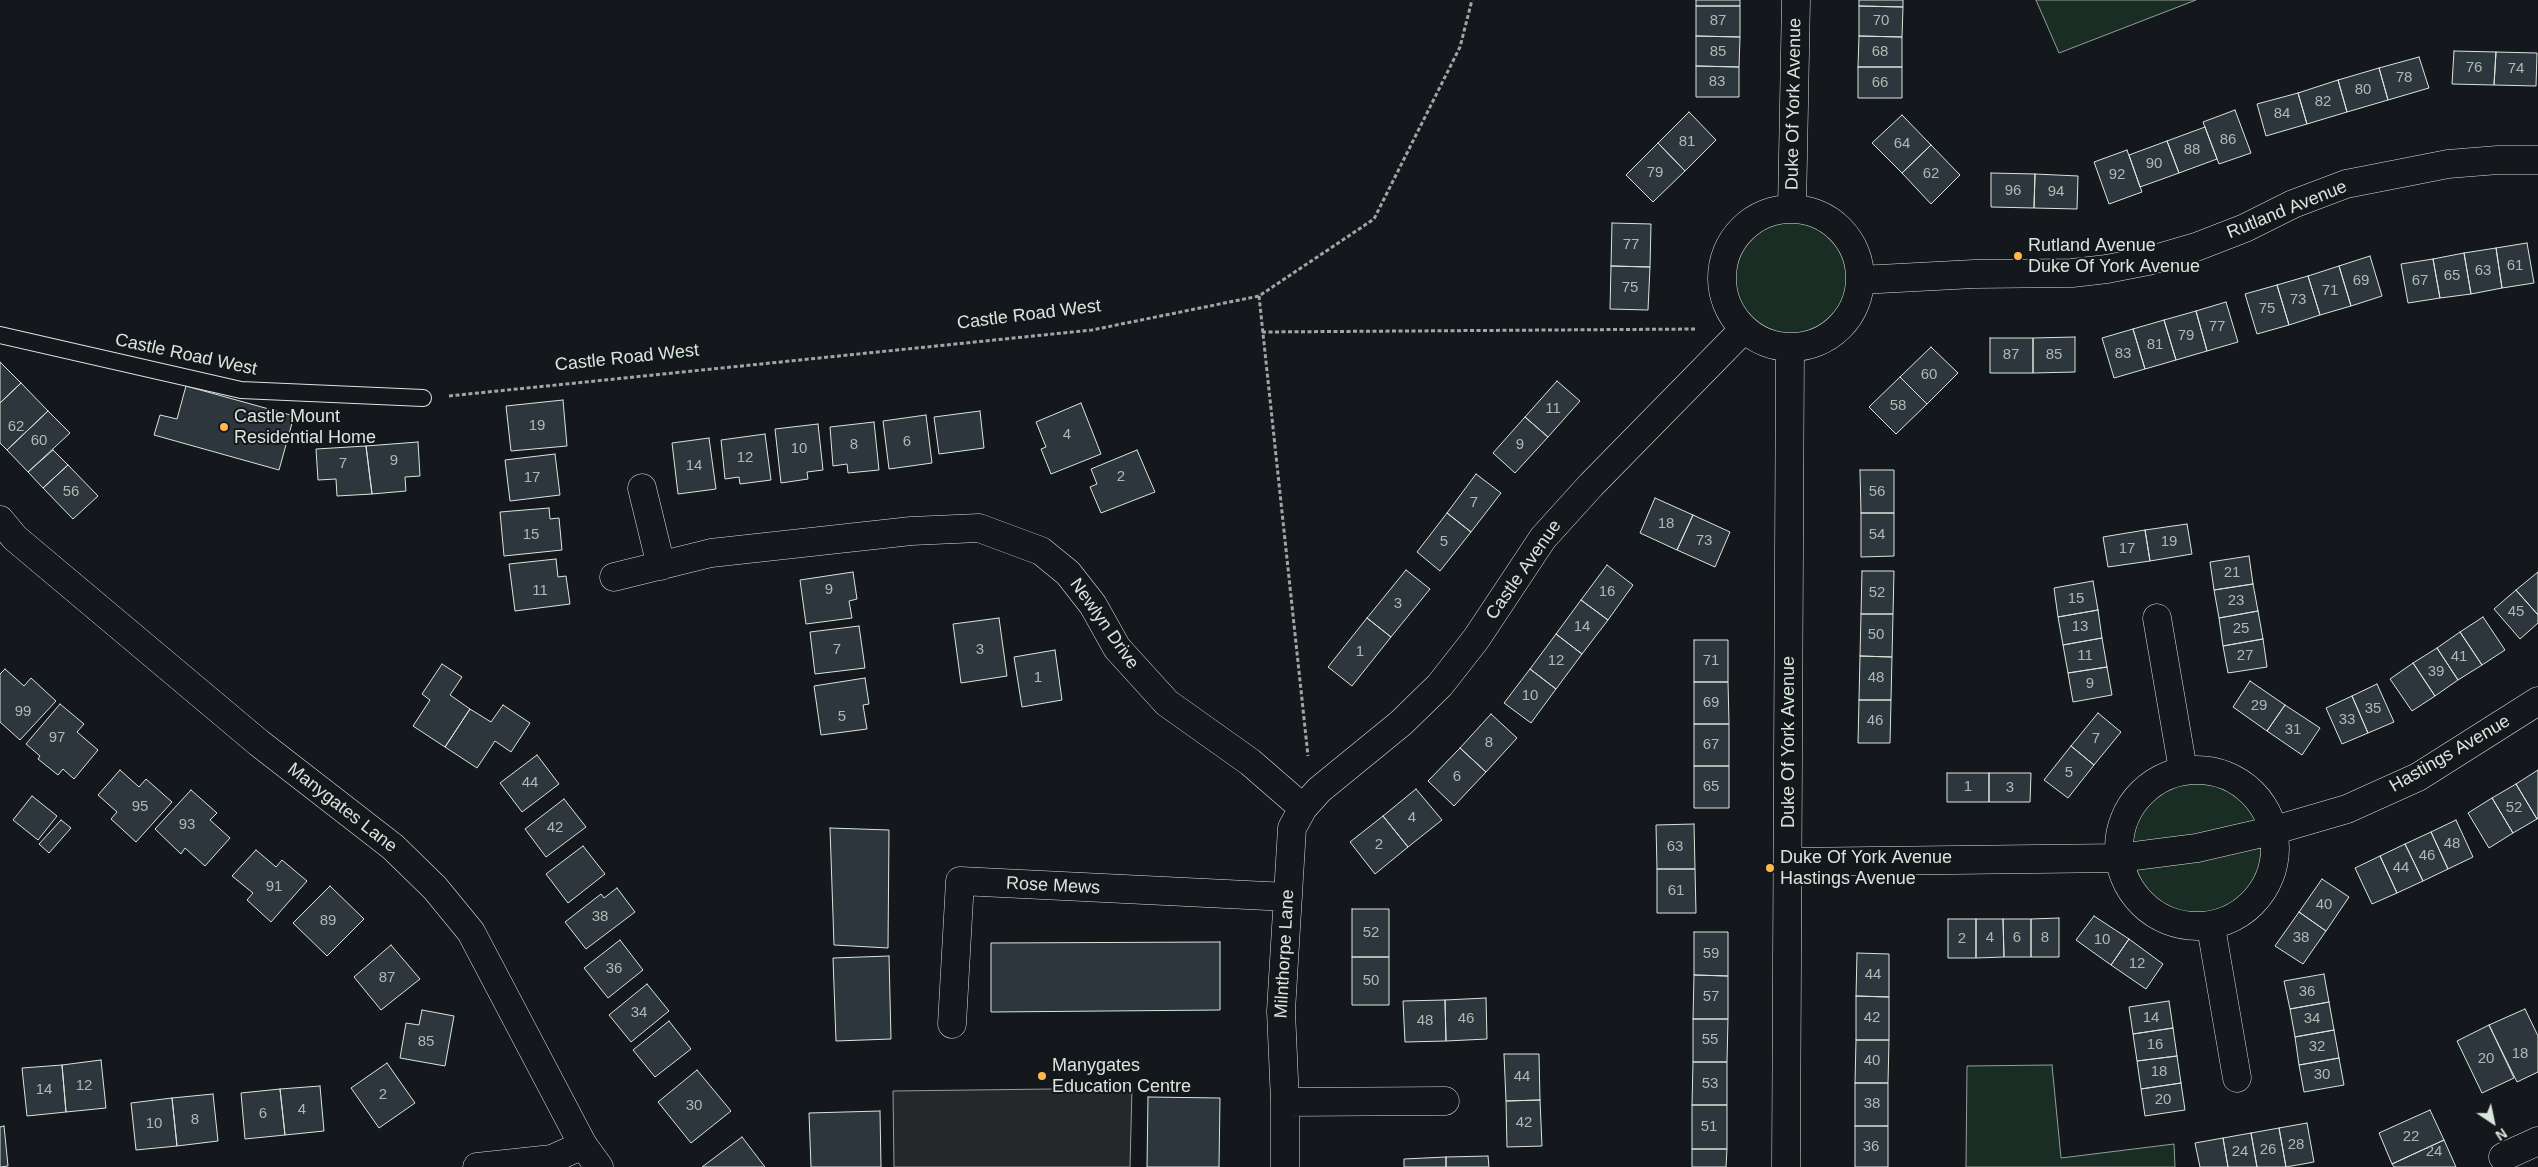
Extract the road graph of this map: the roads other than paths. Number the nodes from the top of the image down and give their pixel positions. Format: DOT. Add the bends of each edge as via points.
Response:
graph roads {
  1 [pos="1796,0"];
  2 [pos="2538,160"];
  3 [pos="1792,209"];
  4 [pos="1860,280"];
  5 [pos="1744,329"];
  6 [pos="0,335"];
  7 [pos="1790,347"];
  8 [pos="422,398"];
  9 [pos="642,488"];
  10 [pos="0,520"];
  11 [pos="661,566"];
  12 [pos="614,577"];
  13 [pos="2157,618"];
  14 [pos="2538,700"];
  15 [pos="2183,770"];
  16 [pos="1304,808"];
  17 [pos="2275,830"];
  18 [pos="2119,858"];
  19 [pos="1789,862"];
  20 [pos="1288,897"];
  21 [pos="2211,926"];
  22 [pos="952,1024"];
  23 [pos="2237,1078"];
  24 [pos="1445,1101"];
  25 [pos="1285,1102"];
  26 [pos="2538,1141"];
  27 [pos="583,1145"];
  28 [pos="2504,1158"];
  29 [pos="477,1167"];
  30 [pos="599,1167"];
  31 [pos="1285,1167"];
  32 [pos="1786,1167"];
  1 -- 3 [label="street, Duke Of York Avenue"];
  2 -- 4 [label="street, Rutland Avenue" via="2448,164 2346,184 2196,247 2107,269"];
  3 -- 4 [label="street, Duke Of York Avenue" via="1812,212 1831,222 1845,235 1855,252"];
  3 -- 5 [label="street, Duke Of York Avenue" via="1758,217 1737,234 1727,250 1722,273 1723,293 1734,318"];
  4 -- 7 [label="street, Duke Of York Avenue" via="1852,310 1836,330 1815,342"];
  5 -- 7 [label="street, Duke Of York Avenue" via="1766,342"];
  5 -- 16 [label="street, Castle Avenue" via="1543,538 1476,639 1440,685 1401,724 1319,790"];
  6 -- 8 [label="lane, Castle Road West" via="241,390"];
  7 -- 19 [label="street, Duke Of York Avenue"];
  9 -- 11 [label="street"];
  10 -- 27 [label="street, Manygates Lane" via="15,538 259,743 393,848 435,888 471,932"];
  11 -- 12 [label="street, Newlyn Drive"];
  11 -- 16 [label="street, Newlyn Drive" via="720,552 978,528 1041,551 1068,572 1093,606 1117,648 1167,703 1250,762"];
  13 -- 15 [label="street"];
  14 -- 17 [label="street, Hastings Avenue" via="2418,777 2347,809"];
  15 -- 17 [label="street" via="2214,771 2241,782 2258,797"];
  15 -- 18 [label="street" via="2158,780 2135,799 2122,823"];
  16 -- 20 [label="street, Milnthorpe Lane" via="1292,828"];
  17 -- 18 [label="street, Hastings Avenue" via="2197,848"];
  17 -- 21 [label="street" via="2275,867 2262,894 2238,917"];
  18 -- 19 [label="street, Hastings Avenue"];
  18 -- 21 [label="street" via="2130,891 2151,912 2180,926"];
  19 -- 32 [label="street, Duke Of York Avenue"];
  20 -- 22 [label="street, Rose Mews" via="960,881"];
  20 -- 25 [label="street, Milnthorpe Lane" via="1281,1011"];
  21 -- 23 [label="street"];
  24 -- 25 [label="street"];
  25 -- 31 [label="street, Milnthorpe Lane"];
  26 -- 28 [label="street"];
  27 -- 29 [label="street" via="552,1159"];
  27 -- 30 [label="street, Manygates Lane"];
}
